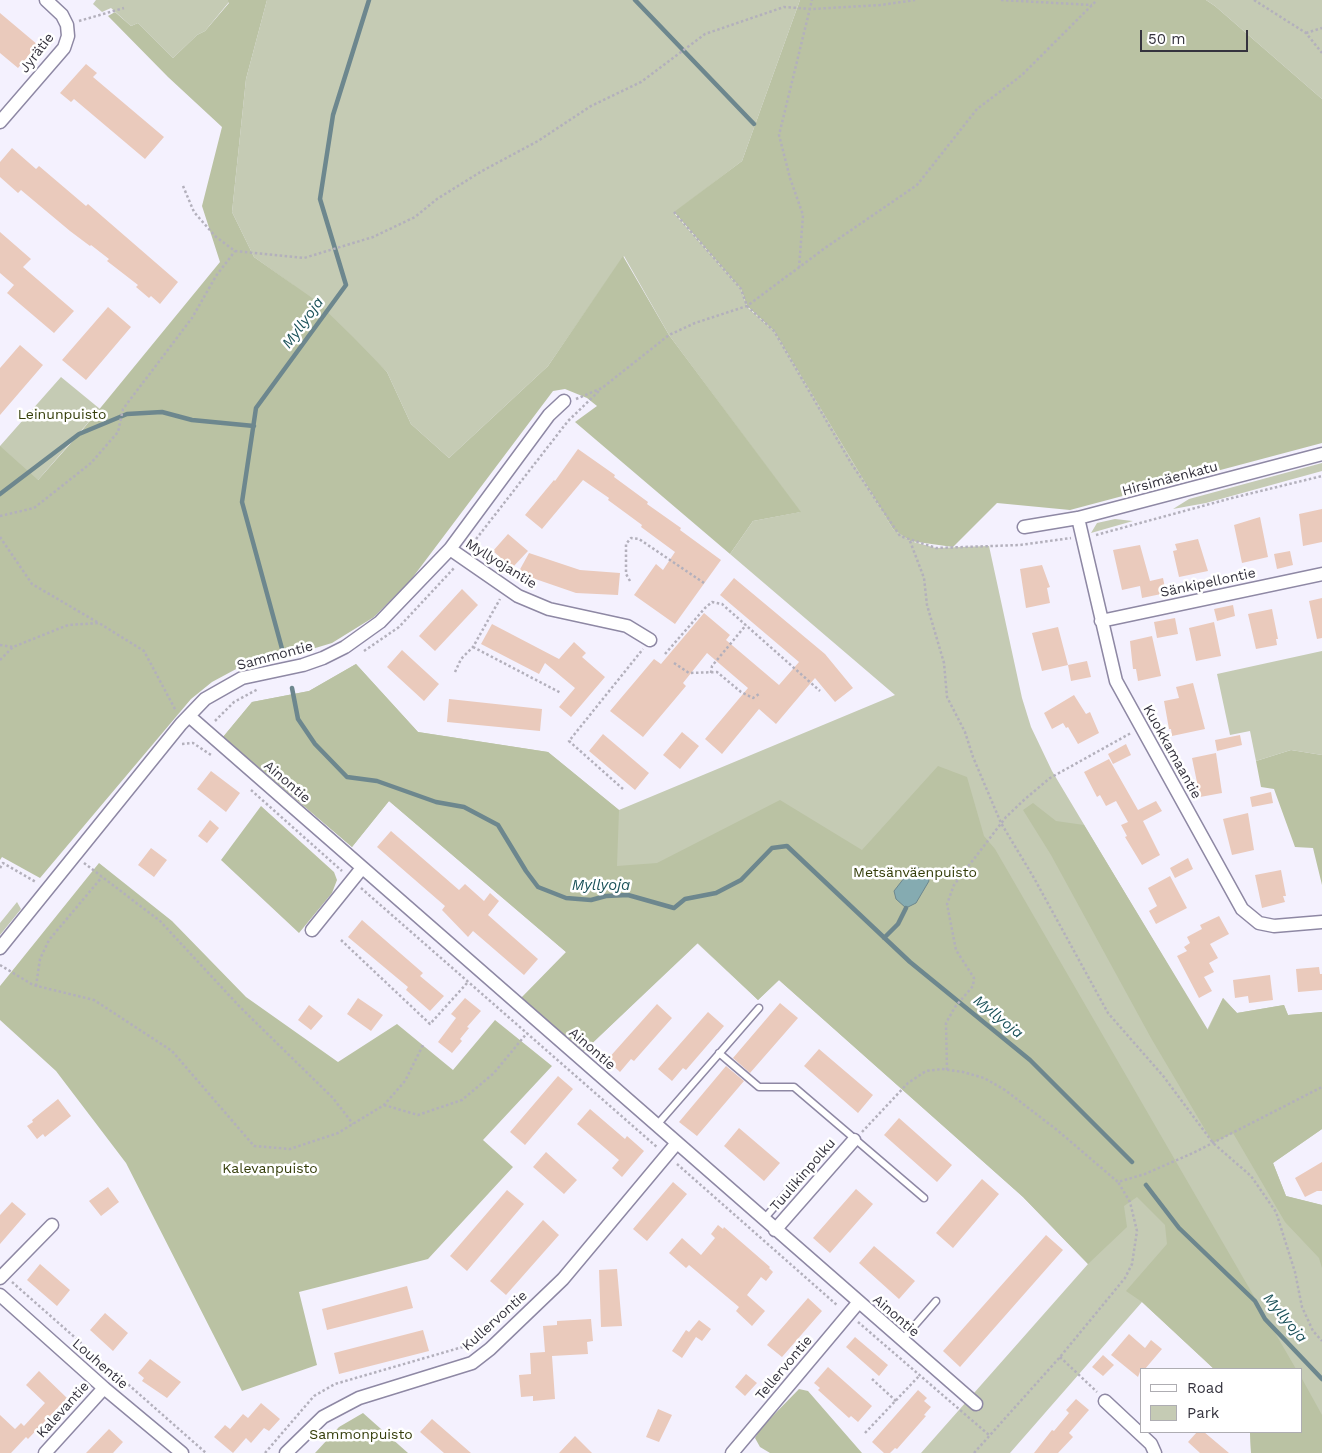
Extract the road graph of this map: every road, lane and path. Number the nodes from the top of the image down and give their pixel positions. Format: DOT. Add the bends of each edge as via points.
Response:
graph roads {
  1 [pos="46,0"];
  2 [pos="812,0"];
  3 [pos="915,0"];
  4 [pos="1002,0"];
  5 [pos="1085,0"];
  6 [pos="1097,0"];
  7 [pos="1254,0"];
  8 [pos="1081,5"];
  9 [pos="1092,5"];
  10 [pos="124,8"];
  11 [pos="812,8"];
  12 [pos="78,22"];
  13 [pos="1322,28"];
  14 [pos="1306,33"];
  15 [pos="1322,53"];
  16 [pos="0,122"];
  17 [pos="184,186"];
  18 [pos="674,212"];
  19 [pos="235,251"];
  20 [pos="799,268"];
  21 [pos="747,306"];
  22 [pos="564,401"];
  23 [pos="1322,454"];
  24 [pos="1322,476"];
  25 [pos="0,516"];
  26 [pos="1078,518"];
  27 [pos="1024,527"];
  28 [pos="0,537"];
  29 [pos="1081,537"];
  30 [pos="910,541"];
  31 [pos="450,549"];
  32 [pos="1322,574"];
  33 [pos="630,581"];
  34 [pos="704,583"];
  35 [pos="501,597"];
  36 [pos="1100,621"];
  37 [pos="99,623"];
  38 [pos="746,625"];
  39 [pos="650,640"];
  40 [pos="0,645"];
  41 [pos="13,646"];
  42 [pos="473,647"];
  43 [pos="665,654"];
  44 [pos="0,660"];
  45 [pos="674,663"];
  46 [pos="455,672"];
  47 [pos="710,673"];
  48 [pos="820,691"];
  49 [pos="561,693"];
  50 [pos="759,694"];
  51 [pos="185,720"];
  52 [pos="1142,727"];
  53 [pos="175,748"];
  54 [pos="212,755"];
  55 [pos="249,788"];
  56 [pos="623,789"];
  57 [pos="1001,823"];
  58 [pos="0,868"];
  59 [pos="362,868"];
  60 [pos="78,869"];
  61 [pos="102,876"];
  62 [pos="353,881"];
  63 [pos="47,889"];
  64 [pos="1322,922"];
  65 [pos="312,930"];
  66 [pos="341,940"];
  67 [pos="0,948"];
  68 [pos="0,965"];
  69 [pos="468,982"];
  70 [pos="36,986"];
  71 [pos="759,1008"];
  72 [pos="527,1033"];
  73 [pos="423,1045"];
  74 [pos="719,1053"];
  75 [pos="947,1070"];
  76 [pos="1322,1087"];
  77 [pos="384,1105"];
  78 [pos="353,1124"];
  79 [pos="656,1126"];
  80 [pos="854,1140"];
  81 [pos="1213,1143"];
  82 [pos="676,1144"];
  83 [pos="666,1155"];
  84 [pos="1118,1182"];
  85 [pos="795,1183"];
  86 [pos="924,1198"];
  87 [pos="764,1220"];
  88 [pos="52,1225"];
  89 [pos="775,1230"];
  90 [pos="2,1276"];
  91 [pos="0,1295"];
  92 [pos="936,1302"];
  93 [pos="858,1303"];
  94 [pos="848,1314"];
  95 [pos="901,1341"];
  96 [pos="1322,1341"];
  97 [pos="1060,1357"];
  98 [pos="929,1366"];
  99 [pos="919,1376"];
  100 [pos="872,1379"];
  101 [pos="104,1388"];
  102 [pos="896,1401"];
  103 [pos="1106,1401"];
  104 [pos="976,1404"];
  105 [pos="865,1433"];
  106 [pos="988,1435"];
  107 [pos="45,1453"];
  108 [pos="182,1453"];
  109 [pos="206,1453"];
  110 [pos="286,1453"];
  111 [pos="732,1453"];
  112 [pos="974,1453"];
  113 [pos="1155,1453"];
  1 -- 16 [label="street, Jyrätie" via="68,24 64,48"];
  2 -- 11 [label="path"];
  3 -- 11 [label="path"];
  4 -- 8 [label="path"];
  5 -- 8 [label="path"];
  6 -- 9 [label="path"];
  7 -- 14 [label="path"];
  8 -- 9 [label="path"];
  9 -- 20 [label="path" via="1022,75 977,109 918,185"];
  10 -- 12 [label="path"];
  11 -- 19 [label="path" via="798,6 775,10 705,34 641,82 590,106 538,141 437,199 415,216 374,237 304,258"];
  11 -- 20 [label="path" via="778,135 803,215"];
  13 -- 14 [label="path"];
  14 -- 15 [label="path"];
  17 -- 19 [label="path" via="194,212 215,236"];
  18 -- 21 [label="path" via="741,289"];
  19 -- 25 [label="path" via="192,318 123,408 118,432 92,463 34,508"];
  20 -- 21 [label="path"];
  21 -- 22 [label="path" via="669,335 602,388"];
  21 -- 30 [label="path" via="774,331 893,529"];
  22 -- 31 [label="street, Sammontie" via="549,415"];
  23 -- 26 [label="street, Hirsimäenkatu"];
  24 -- 29 [label="path"];
  26 -- 27 [label="street, Hirsimäenkatu"];
  26 -- 29 [label="street, Kuokkamaantie"];
  28 -- 37 [label="path" via="32,584"];
  29 -- 30 [label="path" via="1020,545 936,548"];
  29 -- 36 [label="street, Kuokkamaantie"];
  30 -- 57 [label="path" via="924,578 927,605 944,663 948,698"];
  31 -- 39 [label="street, Myllyojantie" via="518,596 549,609 627,626"];
  31 -- 51 [label="street, Sammontie" via="380,622 345,647 303,665 242,678 205,699"];
  32 -- 36 [label="street, Sänkipellontie"];
  33 -- 34 [label="path" via="626,574 626,544 631,538 639,539"];
  35 -- 42 [label="path"];
  36 -- 52 [label="street, Kuokkamaantie" via="1116,681"];
  37 -- 41 [label="path" via="68,625"];
  37 -- 51 [label="path" via="144,651"];
  38 -- 43 [label="path" via="722,604 712,602"];
  38 -- 47 [label="path" via="712,666"];
  38 -- 48 [label="path"];
  39 -- 56 [label="path" via="569,741"];
  40 -- 41 [label="path"];
  41 -- 44 [label="path"];
  42 -- 46 [label="path" via="461,659"];
  42 -- 49 [label="path"];
  45 -- 47 [label="path" via="689,673"];
  47 -- 50 [label="path" via="717,672 753,698"];
  51 -- 59 [label="street, Ainontie"];
  51 -- 63 [label="street, Sammontie"];
  52 -- 57 [label="path" via="1050,778"];
  52 -- 64 [label="street, Kuokkamaantie" via="1242,909 1259,924"];
  53 -- 54 [label="path" via="193,743"];
  55 -- 62 [label="path"];
  57 -- 75 [label="path" via="948,896 956,950 974,978 970,990 946,1023"];
  57 -- 81 [label="path" via="1108,1013 1164,1077"];
  58 -- 63 [label="path" via="3,863"];
  59 -- 62 [label="street"];
  59 -- 79 [label="street, Ainontie"];
  60 -- 61 [label="path" via="83,862"];
  61 -- 70 [label="path" via="49,940 40,959"];
  61 -- 78 [label="path" via="160,921 240,1007 333,1098"];
  62 -- 65 [label="street"];
  62 -- 69 [label="path"];
  63 -- 67 [label="street, Sammontie"];
  66 -- 69 [label="path" via="430,1024"];
  68 -- 70 [label="path"];
  69 -- 72 [label="path"];
  70 -- 78 [label="path" via="94,1000 172,1051 254,1146 290,1149 338,1133"];
  71 -- 74 [label="lane"];
  72 -- 77 [label="path" via="494,1073 462,1100 418,1115"];
  72 -- 83 [label="path"];
  73 -- 77 [label="path" via="405,1081"];
  74 -- 79 [label="lane"];
  74 -- 80 [label="lane" via="759,1087 794,1087"];
  75 -- 80 [label="path" via="926,1071 908,1083"];
  75 -- 84 [label="path" via="984,1078 1005,1090"];
  76 -- 81 [label="path"];
  77 -- 78 [label="path"];
  79 -- 82 [label="street, Ainontie"];
  80 -- 86 [label="lane"];
  80 -- 89 [label="street, Tuulikinpolku"];
  81 -- 84 [label="path" via="1145,1174"];
  81 -- 96 [label="path" via="1251,1176 1276,1212 1302,1307 1313,1331"];
  82 -- 83 [label="street, Kullervontie"];
  82 -- 87 [label="street, Ainontie"];
  83 -- 94 [label="path"];
  83 -- 110 [label="street, Kullervontie" via="563,1279 490,1349 472,1363 358,1398 323,1418"];
  84 -- 97 [label="path" via="1134,1213 1136,1231 1132,1264 1125,1278"];
  85 -- 87 [label="lane"];
  87 -- 89 [label="street, Ainontie"];
  88 -- 90 [label="street"];
  89 -- 93 [label="street, Ainontie"];
  90 -- 109 [label="path"];
  91 -- 101 [label="street, Louhentie"];
  92 -- 95 [label="lane"];
  93 -- 94 [label="street, Tellervontie"];
  93 -- 95 [label="street, Ainontie"];
  94 -- 99 [label="path"];
  94 -- 111 [label="street, Tellervontie"];
  95 -- 98 [label="street, Ainontie"];
  97 -- 103 [label="path"];
  97 -- 106 [label="path"];
  98 -- 99 [label="path"];
  98 -- 104 [label="street, Ainontie"];
  99 -- 102 [label="path"];
  99 -- 106 [label="path"];
  100 -- 102 [label="path"];
  101 -- 107 [label="street, Kalevantie"];
  101 -- 108 [label="street, Louhentie"];
  102 -- 105 [label="path"];
  103 -- 113 [label="street" via="1151,1444"];
  106 -- 112 [label="path"];
}
